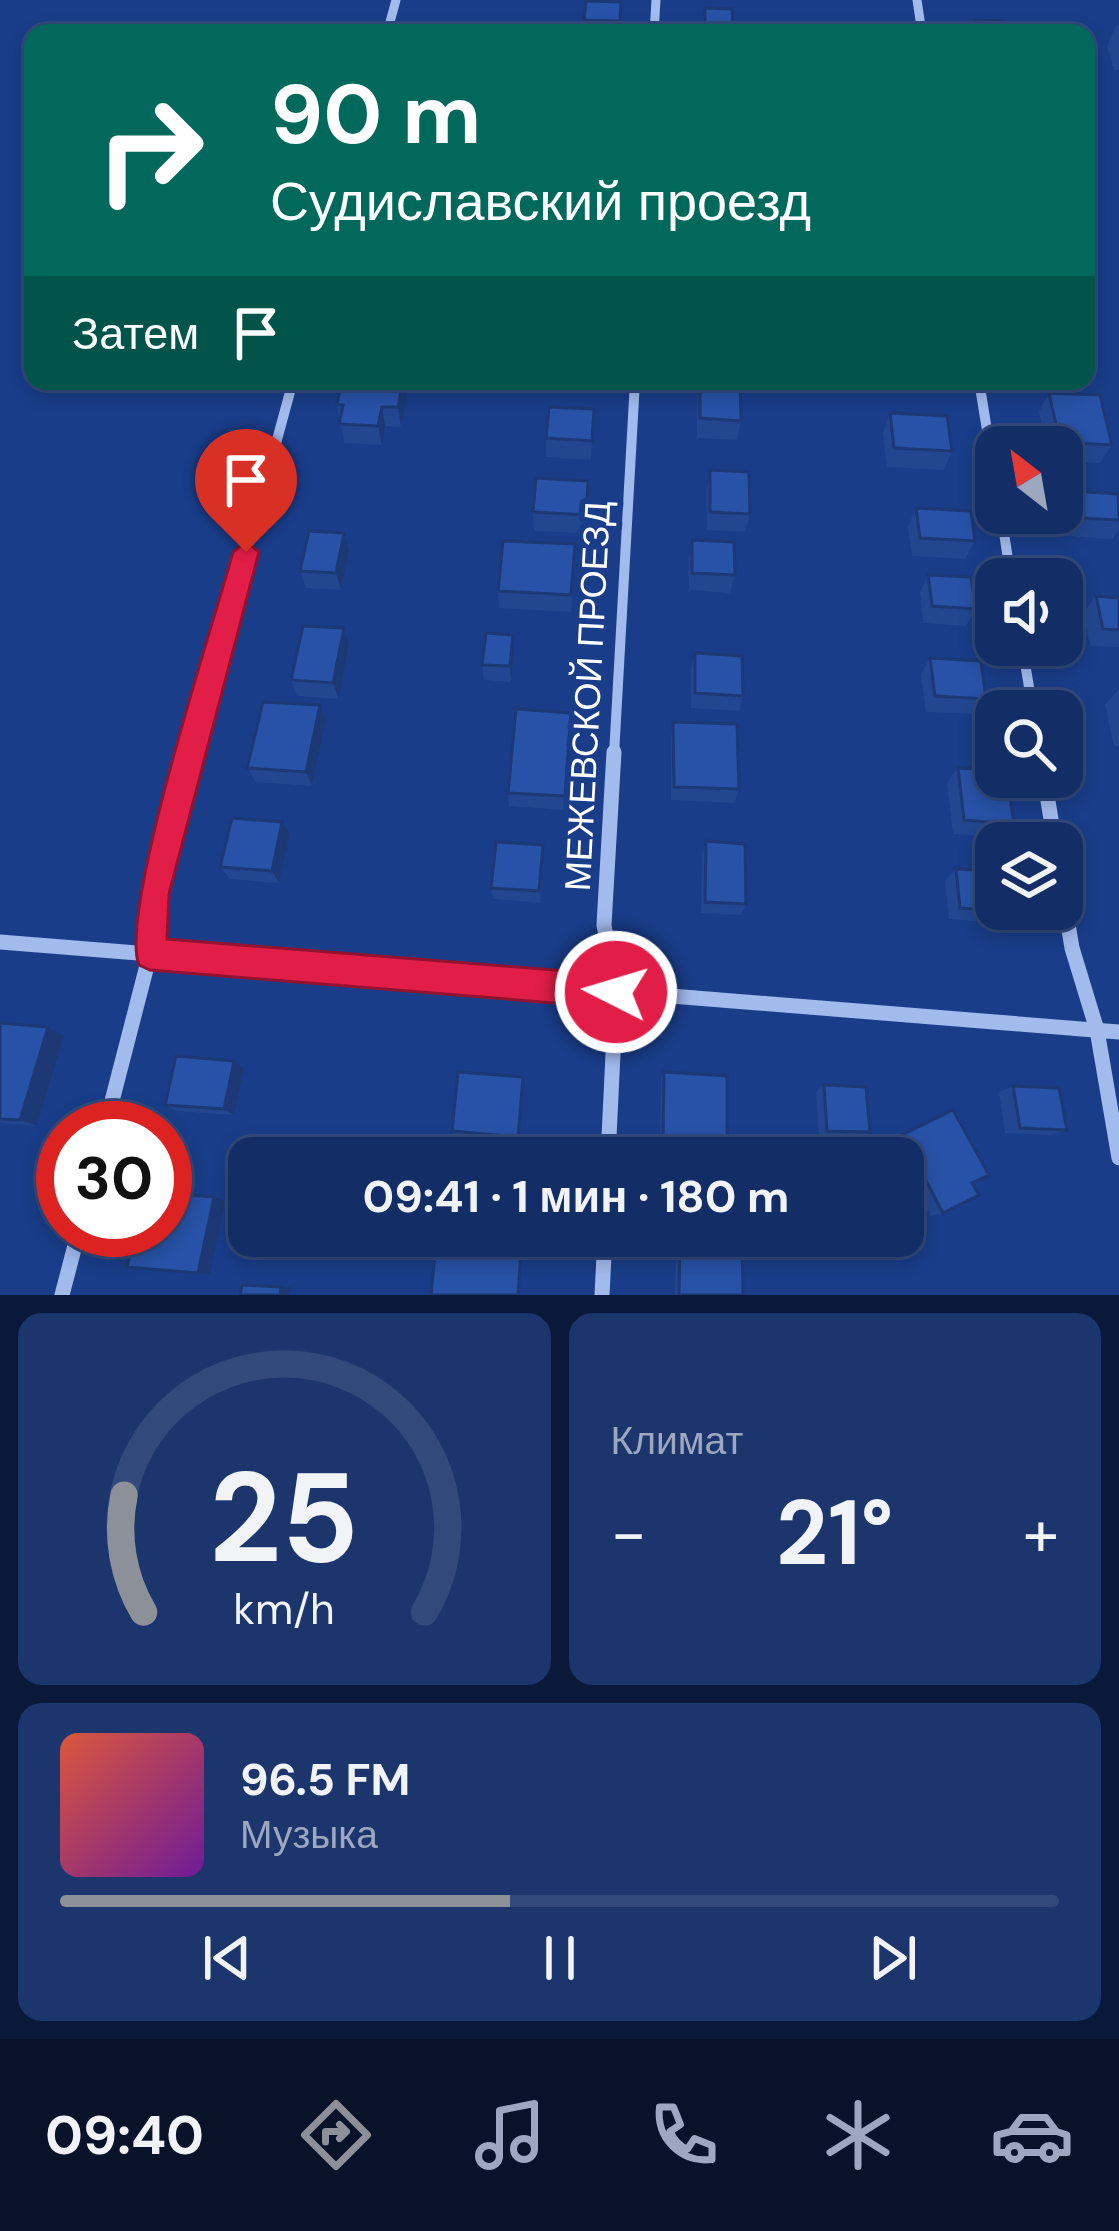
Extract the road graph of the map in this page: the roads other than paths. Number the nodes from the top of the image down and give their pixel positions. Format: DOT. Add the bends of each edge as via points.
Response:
graph roads {
  1 [pos="291,390"];
  2 [pos="634,390"];
  3 [pos="980,390"];
  4 [pos="986,426"];
  5 [pos="1069,930"];
  6 [pos="0,942"];
  7 [pos="150,954"];
  8 [pos="616,992"];
  9 [pos="1097,1030"];
  10 [pos="1119,1032"];
  11 [pos="112,1101"];
  12 [pos="609,1137"];
  13 [pos="1119,1158"];
  14 [pos="72,1257"];
  15 [pos="604,1257"];
  16 [pos="62,1295"];
  17 [pos="602,1295"];
  1 -- 7 [label="street" via="153,894"];
  2 -- 8 [label="street, МЕЖЕВСКОЙ ПРОЕЗД" via="604,925"];
  3 -- 4 [label="street"];
  5 -- 9 [label="street"];
  6 -- 7 [label="street"];
  7 -- 8 [label="street"];
  7 -- 11 [label="street"];
  8 -- 9 [label="street"];
  8 -- 12 [label="street, МЕЖЕВСКОЙ ПРОЕЗД"];
  9 -- 10 [label="street"];
  9 -- 13 [label="street"];
  14 -- 16 [label="street"];
  15 -- 17 [label="street"];
}
